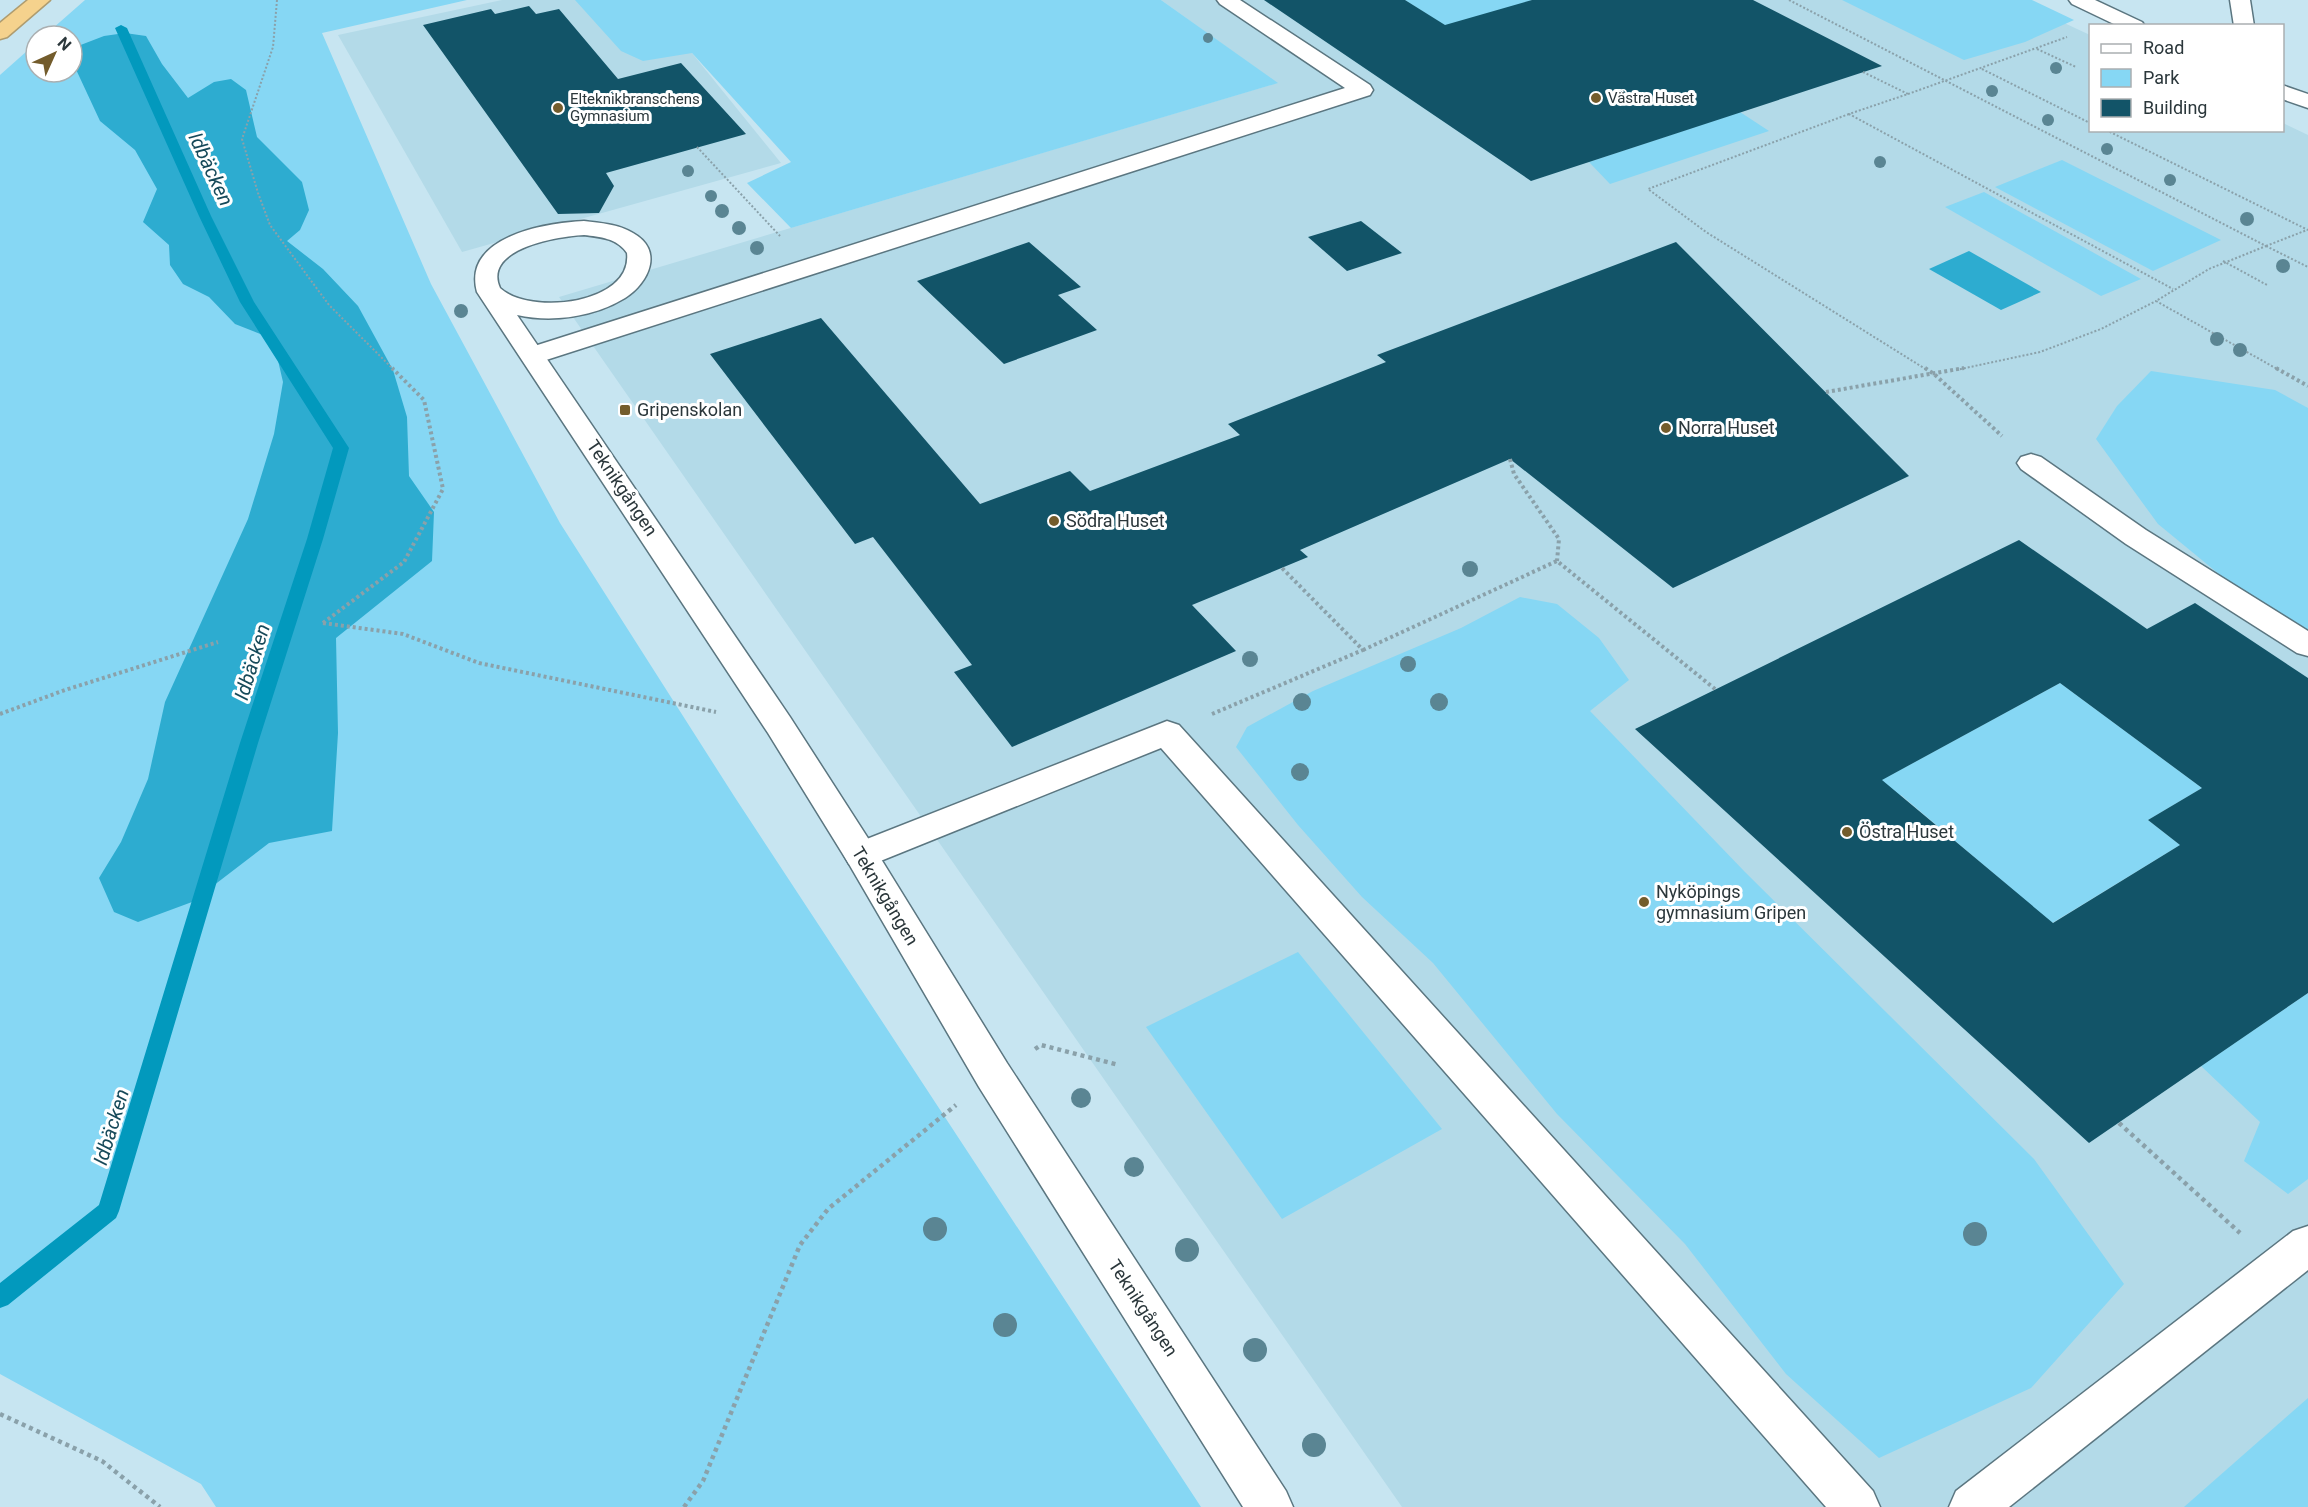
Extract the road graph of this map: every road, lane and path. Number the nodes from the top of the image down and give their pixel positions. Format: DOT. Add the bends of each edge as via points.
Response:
graph roads {
  1 [pos="40,0"];
  2 [pos="277,0"];
  3 [pos="1227,0"];
  4 [pos="1789,0"];
  5 [pos="2079,0"];
  6 [pos="2240,0"];
  7 [pos="2131,24"];
  8 [pos="2244,24"];
  9 [pos="0,33"];
  10 [pos="2069,36"];
  11 [pos="2036,48"];
  12 [pos="1981,68"];
  13 [pos="2076,68"];
  14 [pos="1863,72"];
  15 [pos="1948,80"];
  16 [pos="2284,91"];
  17 [pos="1908,94"];
  18 [pos="2308,102"];
  19 [pos="1849,114"];
  20 [pos="2089,122"];
  21 [pos="2110,132"];
  22 [pos="698,147"];
  23 [pos="2307,230"];
  24 [pos="2266,246"];
  25 [pos="2223,261"];
  26 [pos="810,267"];
  27 [pos="2308,267"];
  28 [pos="2267,285"];
  29 [pos="2173,290"];
  30 [pos="489,292"];
  31 [pos="2156,301"];
  32 [pos="534,355"];
  33 [pos="1934,374"];
  34 [pos="2308,386"];
  35 [pos="1826,392"];
  36 [pos="1510,459"];
  37 [pos="2031,463"];
  38 [pos="1557,561"];
  39 [pos="1282,568"];
  40 [pos="218,642"];
  41 [pos="2308,645"];
  42 [pos="1363,650"];
  43 [pos="1715,689"];
  44 [pos="0,714"];
  45 [pos="779,725"];
  46 [pos="1167,733"];
  47 [pos="861,855"];
  48 [pos="1119,1065"];
  49 [pos="993,1075"];
  50 [pos="2119,1123"];
  51 [pos="2293,1257"];
  52 [pos="0,1414"];
  53 [pos="160,1507"];
  54 [pos="684,1507"];
  55 [pos="1270,1507"];
  56 [pos="1857,1507"];
  57 [pos="1972,1507"];
  1 -- 9 [label="highway"];
  2 -- 45 [label="path" via="273,46 243,139 258,193 270,225 329,305 424,400 443,489 404,562 322,623 404,634 479,663"];
  3 -- 26 [label="street" via="1362,90"];
  4 -- 15 [label="path"];
  5 -- 7 [label="street"];
  6 -- 8 [label="street"];
  10 -- 11 [label="path"];
  11 -- 12 [label="path"];
  11 -- 13 [label="path"];
  12 -- 15 [label="path"];
  12 -- 20 [label="path"];
  14 -- 17 [label="path"];
  15 -- 17 [label="path"];
  15 -- 24 [label="path"];
  16 -- 18 [label="street"];
  17 -- 19 [label="path"];
  19 -- 29 [label="path"];
  19 -- 33 [label="path" via="1648,189 1706,232"];
  21 -- 23 [label="path"];
  22 -- 26 [label="path"];
  23 -- 24 [label="path"];
  24 -- 25 [label="path"];
  24 -- 27 [label="path"];
  25 -- 28 [label="path"];
  25 -- 29 [label="path"];
  26 -- 32 [label="street"];
  29 -- 31 [label="path"];
  30 -- 30 [label="street" via="500,301 528,310 584,306 629,283 641,264 640,255 636,246 615,233 584,228 548,232 516,243 493,260 485,281"];
  30 -- 32 [label="street, Teknikgången"];
  31 -- 33 [label="path" via="2101,329 2040,351"];
  31 -- 34 [label="path"];
  32 -- 45 [label="street, Teknikgången"];
  33 -- 35 [label="path"];
  33 -- 37 [label="path"];
  36 -- 38 [label="path" via="1514,474 1559,538"];
  37 -- 41 [label="street" via="2136,537"];
  38 -- 42 [label="path"];
  38 -- 43 [label="path"];
  39 -- 42 [label="path"];
  40 -- 44 [label="path"];
  42 -- 46 [label="path"];
  45 -- 47 [label="street, Teknikgången"];
  46 -- 47 [label="street"];
  46 -- 56 [label="street"];
  47 -- 49 [label="street, Teknikgången"];
  48 -- 49 [label="path" via="1041,1044"];
  49 -- 54 [label="path" via="828,1209 800,1245 703,1481"];
  49 -- 55 [label="street, Teknikgången"];
  50 -- 51 [label="path"];
  51 -- 57 [label="street"];
  52 -- 53 [label="path" via="102,1461"];
}
